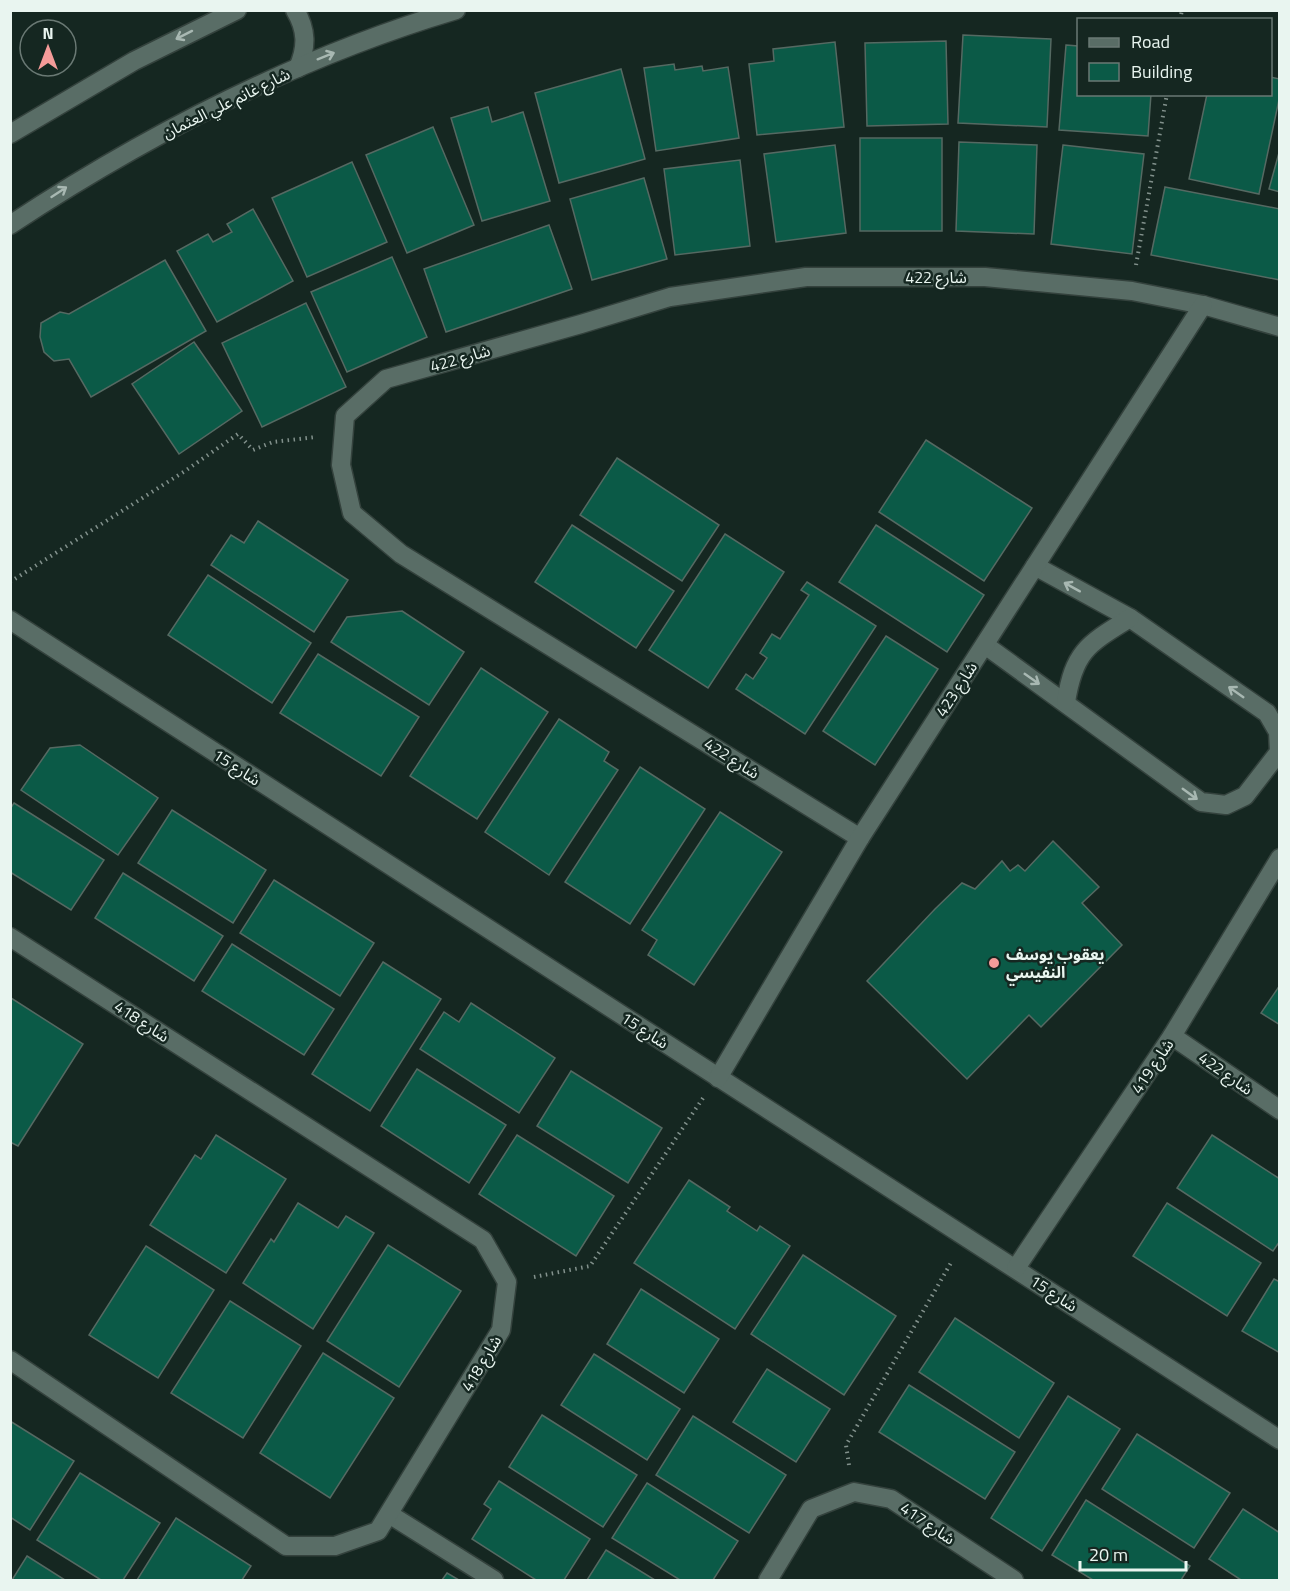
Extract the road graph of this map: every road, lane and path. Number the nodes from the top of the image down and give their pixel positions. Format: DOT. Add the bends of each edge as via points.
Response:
graph roads {
  1 [pos="237,10"];
  2 [pos="295,10"];
  3 [pos="456,10"];
  4 [pos="298,68"];
  5 [pos="1167,96"];
  6 [pos="10,134"];
  7 [pos="10,225"];
  8 [pos="1132,291"];
  9 [pos="1203,305"];
  10 [pos="1280,327"];
  11 [pos="343,434"];
  12 [pos="1035,567"];
  13 [pos="10,582"];
  14 [pos="1130,618"];
  15 [pos="10,620"];
  16 [pos="985,645"];
  17 [pos="1066,702"];
  18 [pos="860,838"];
  19 [pos="1280,858"];
  20 [pos="10,937"];
  21 [pos="1172,1036"];
  22 [pos="718,1078"];
  23 [pos="1280,1110"];
  24 [pos="967,1236"];
  25 [pos="1016,1268"];
  26 [pos="507,1282"];
  27 [pos="10,1360"];
  28 [pos="1280,1440"];
  29 [pos="854,1492"];
  30 [pos="389,1514"];
  31 [pos="494,1581"];
  32 [pos="768,1581"];
  33 [pos="1014,1581"];
  1 -- 6 [label="street, one-way" via="134,61"];
  2 -- 4 [label="street" via="306,44"];
  4 -- 3 [label="street, شارع غانم علي العثمان, one-way"];
  7 -- 4 [label="street, شارع غانم علي العثمان, one-way" via="149,140"];
  5 -- 8 [label="path"];
  8 -- 9 [label="street, شارع 422"];
  8 -- 11 [label="street, شارع 422" via="985,277 806,277 670,297 386,379 345,416"];
  9 -- 10 [label="street, شارع 422"];
  9 -- 12 [label="street, شارع 423"];
  11 -- 13 [label="path" via="273,442 254,450 238,434"];
  11 -- 18 [label="street, شارع 422" via="341,465 352,513 401,554"];
  14 -- 12 [label="street, one-way"];
  12 -- 16 [label="street, شارع 423"];
  14 -- 17 [label="street" via="1095,639 1076,661"];
  17 -- 14 [label="street, one-way" via="1201,802 1226,805 1245,796 1279,752 1278,732 1267,713"];
  15 -- 22 [label="street, شارع 15"];
  16 -- 17 [label="street, one-way"];
  16 -- 18 [label="street, شارع 423"];
  18 -- 22 [label="street, شارع 423"];
  19 -- 21 [label="street, شارع 419"];
  20 -- 26 [label="street, شارع 418" via="483,1240"];
  21 -- 23 [label="street, شارع 422"];
  21 -- 25 [label="street, شارع 419"];
  22 -- 24 [label="street, شارع 15"];
  22 -- 26 [label="path" via="590,1266"];
  24 -- 25 [label="street, شارع 15"];
  24 -- 29 [label="path" via="846,1445"];
  25 -- 28 [label="street, شارع 15"];
  26 -- 30 [label="street, شارع 418" via="501,1330"];
  27 -- 30 [label="street, شارع 418" via="286,1546 335,1546 378,1531"];
  29 -- 32 [label="street" via="811,1509"];
  29 -- 33 [label="street, شارع 417" via="891,1499"];
  30 -- 31 [label="street"];
}
